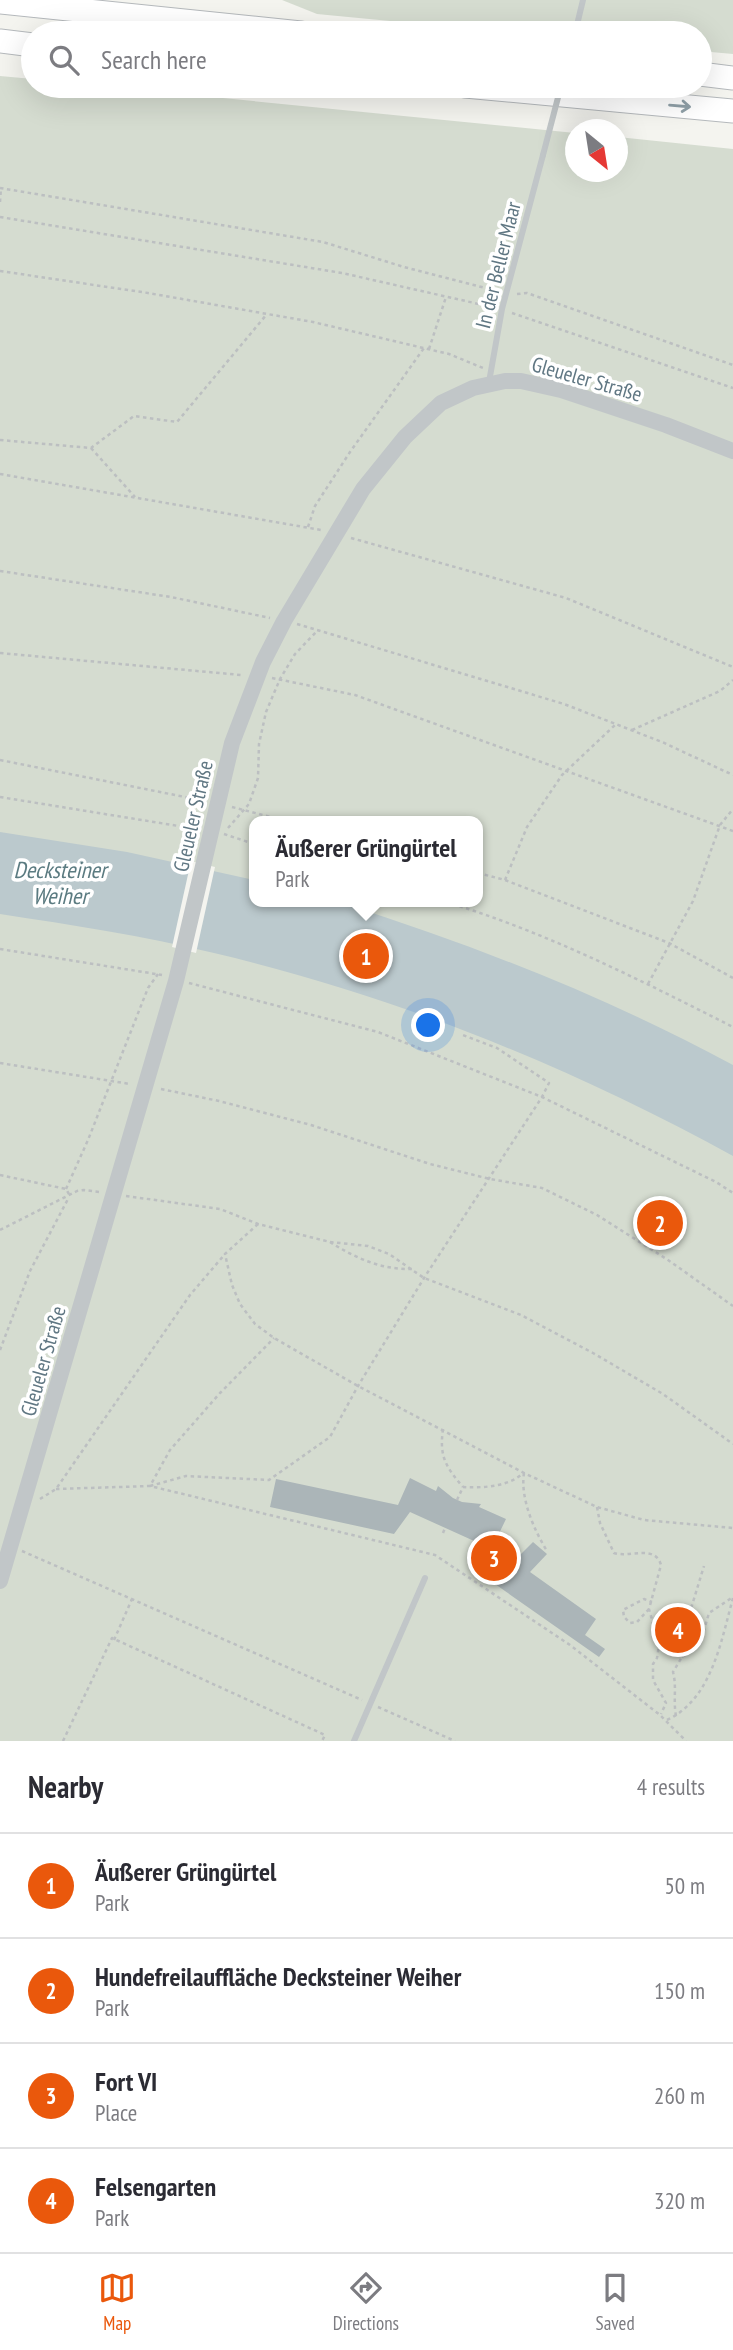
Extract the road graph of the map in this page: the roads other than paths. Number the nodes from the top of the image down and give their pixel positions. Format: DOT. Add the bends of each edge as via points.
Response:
graph roads {
  1 [pos="0,2"];
  2 [pos="583,2"];
  3 [pos="184,21"];
  4 [pos="578,21"];
  5 [pos="0,41"];
  6 [pos="21,44"];
  7 [pos="712,75"];
  8 [pos="733,78"];
  9 [pos="558,98"];
  10 [pos="594,98"];
  11 [pos="733,111"];
  12 [pos="490,377"];
  13 [pos="733,451"];
  14 [pos="425,1577"];
  15 [pos="0,1581"];
  16 [pos="354,1741"];
  1 -- 3 [label="highway"];
  2 -- 4 [label="lane"];
  5 -- 6 [label="highway"];
  7 -- 8 [label="highway"];
  9 -- 12 [label="lane, In der Beller Maar, bridge" via="502,309"];
  10 -- 11 [label="highway, one-way"];
  12 -- 13 [label="street, Gleueler Straße" via="561,390"];
  12 -- 15 [label="street, Gleueler Straße" via="441,403 386,458 335,533 258,676 232,743 180,966"];
  14 -- 16 [label="lane"];
}
